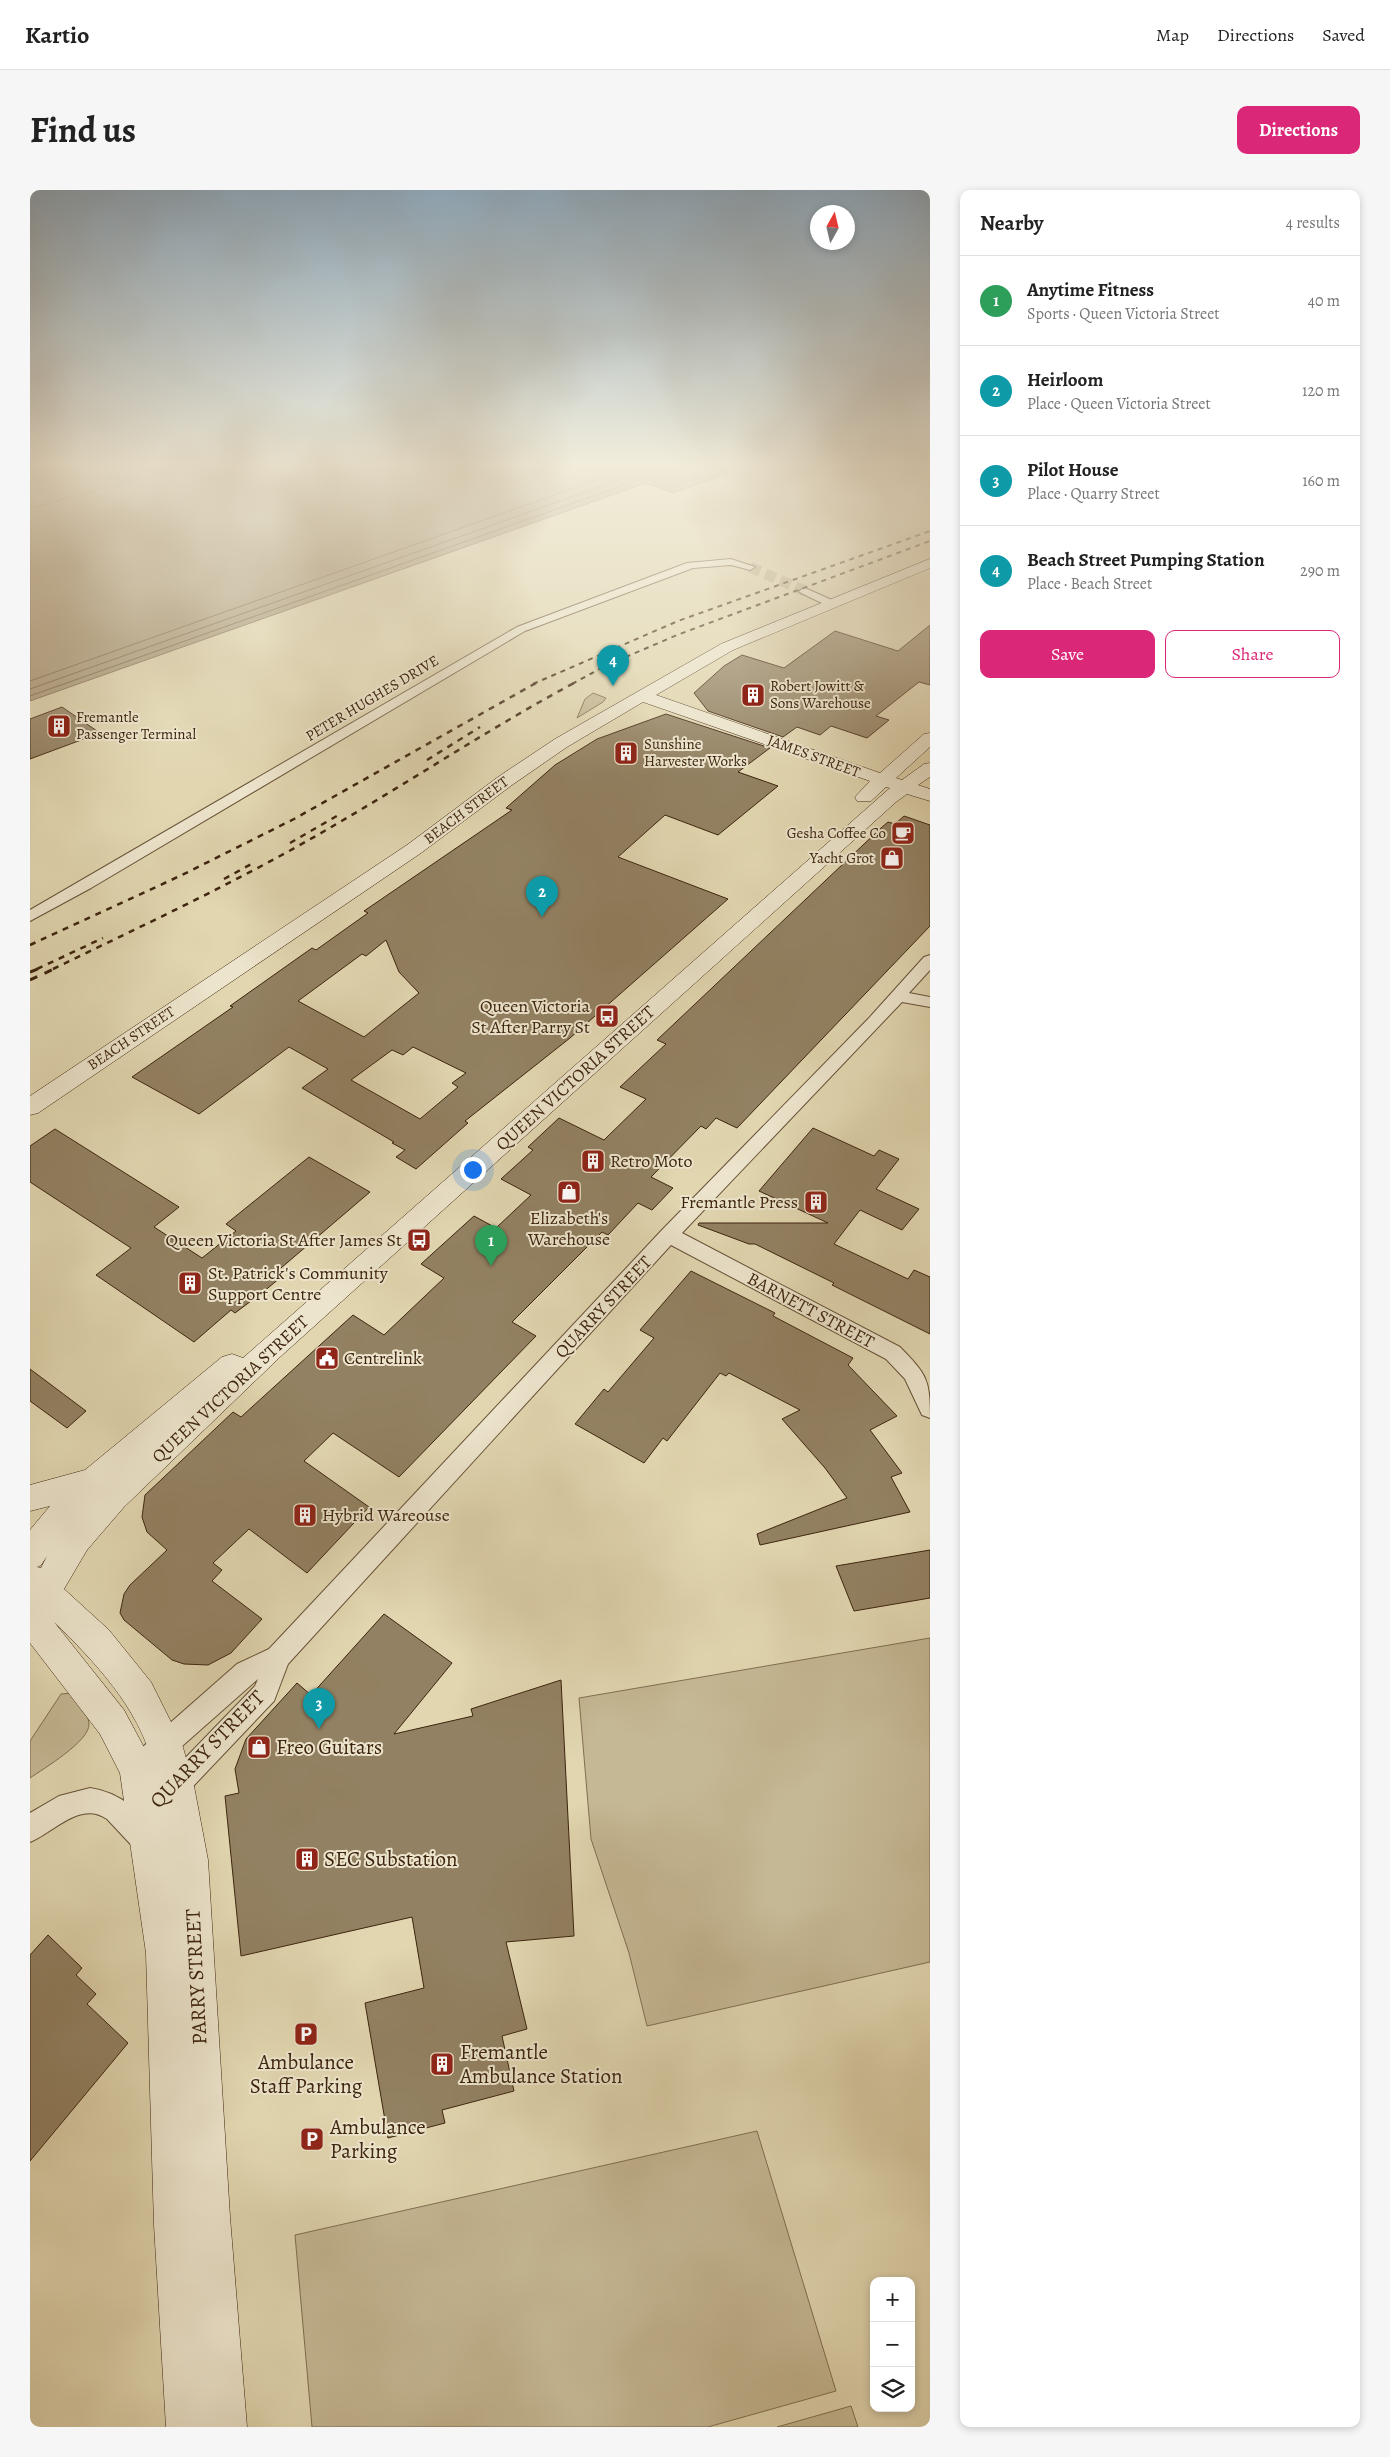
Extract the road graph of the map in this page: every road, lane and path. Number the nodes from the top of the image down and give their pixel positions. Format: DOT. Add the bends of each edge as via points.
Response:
graph roads {
  1 [pos="685,567"];
  2 [pos="919,567"];
  3 [pos="805,592"];
  4 [pos="830,603"];
  5 [pos="646,693"];
  6 [pos="930,738"];
  7 [pos="930,768"];
  8 [pos="908,784"];
  9 [pos="30,916"];
  10 [pos="930,960"];
  11 [pos="913,978"];
  12 [pos="930,988"];
  13 [pos="896,996"];
  14 [pos="930,1002"];
  15 [pos="30,1107"];
  16 [pos="669,1236"];
  17 [pos="930,1409"];
  18 [pos="94,1481"];
  19 [pos="30,1498"];
  20 [pos="30,1555"];
  21 [pos="34,1607"];
  22 [pos="278,1657"];
  23 [pos="151,1756"];
  24 [pos="176,1786"];
  25 [pos="148,1829"];
  26 [pos="30,1830"];
  27 [pos="189,2427"];
  28 [pos="224,2427"];
  1 -- 9 [label="street, PETER HUGHES DRIVE" via="521,628"];
  2 -- 4 [label="street, BEACH STREET"];
  3 -- 4 [label="street"];
  4 -- 5 [label="street, BEACH STREET" via="727,647"];
  5 -- 8 [label="street, JAMES STREET"];
  5 -- 15 [label="street, BEACH STREET" via="553,748 414,849"];
  6 -- 8 [label="street, QUEEN VICTORIA STREET"];
  7 -- 8 [label="street, QUEEN VICTORIA STREET"];
  8 -- 18 [label="street, QUEEN VICTORIA STREET" via="822,835 794,868 224,1373"];
  8 -- 21 [label="street, QUEEN VICTORIA STREET" via="270,1350 100,1510 73,1541"];
  10 -- 11 [label="street, QUARRY STREET"];
  11 -- 12 [label="street"];
  11 -- 13 [label="street, QUARRY STREET"];
  13 -- 14 [label="street"];
  13 -- 16 [label="street, QUARRY STREET" via="875,1022"];
  16 -- 17 [label="street, BARNETT STREET" via="893,1353 913,1374"];
  16 -- 22 [label="street, QUARRY STREET"];
  18 -- 19 [label="street"];
  18 -- 20 [label="street, QUEEN VICTORIA STREET" via="46,1530"];
  21 -- 23 [label="street, PARRY STREET" via="112,1722"];
  22 -- 23 [label="street, QUARRY STREET" via="246,1672"];
  22 -- 24 [label="street, QUARRY STREET" via="265,1693"];
  23 -- 24 [label="street, PARRY STREET"];
  23 -- 25 [label="street, PARRY STREET"];
  24 -- 25 [label="street, QUARRY STREET"];
  24 -- 28 [label="street, PARRY STREET" via="190,1860 208,2218"];
  25 -- 26 [label="street" via="112,1807 83,1802 67,1804"];
  25 -- 27 [label="street, PARRY STREET" via="165,1953 176,2225"];
}
